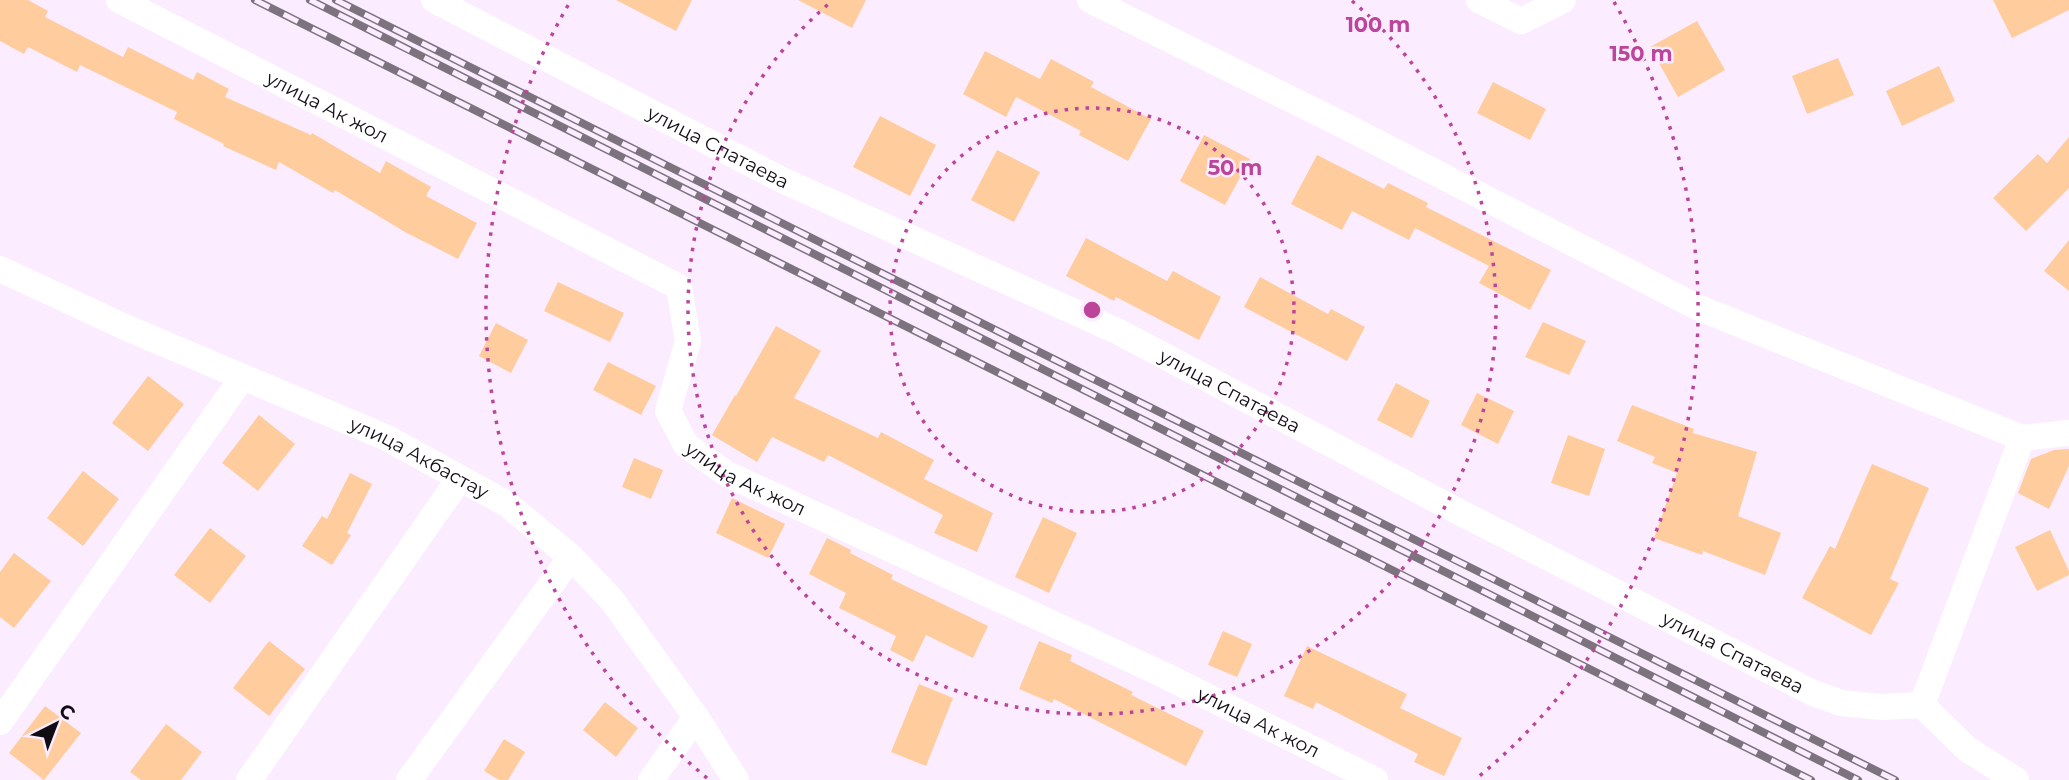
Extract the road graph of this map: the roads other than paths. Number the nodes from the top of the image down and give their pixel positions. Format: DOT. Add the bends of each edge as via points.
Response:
graph roads {
  1 [pos="119,0"];
  2 [pos="434,0"];
  3 [pos="1090,0"];
  4 [pos="1479,0"];
  5 [pos="1563,0"];
  6 [pos="4,279"];
  7 [pos="242,378"];
  8 [pos="2069,433"];
  9 [pos="2022,438"];
  10 [pos="460,478"];
  11 [pos="570,557"];
  12 [pos="1922,705"];
  13 [pos="696,717"];
  14 [pos="0,722"];
  15 [pos="249,780"];
  16 [pos="409,780"];
  17 [pos="651,780"];
  18 [pos="736,780"];
  19 [pos="1375,780"];
  20 [pos="2016,780"];
  1 -- 19 [label="street, улица Ак жол" via="679,287 688,341 668,411 686,445 727,474 1162,674"];
  2 -- 12 [label="street, улица Спатаева" via="782,180 1119,332 1811,692 1881,707"];
  3 -- 9 [label="street" via="1697,307"];
  4 -- 5 [label="street" via="1521,21"];
  6 -- 7 [label="street, улица Акбастау"];
  7 -- 10 [label="street, улица Акбастау" via="387,438"];
  7 -- 14 [label="street"];
  8 -- 9 [label="street"];
  9 -- 12 [label="street"];
  10 -- 11 [label="street, улица Акбастау" via="507,504"];
  10 -- 15 [label="street"];
  11 -- 13 [label="street, улица Акбастау" via="611,599"];
  11 -- 16 [label="street"];
  12 -- 20 [label="street" via="1967,749"];
  13 -- 17 [label="street"];
  13 -- 18 [label="street, улица Акбастау"];
}
